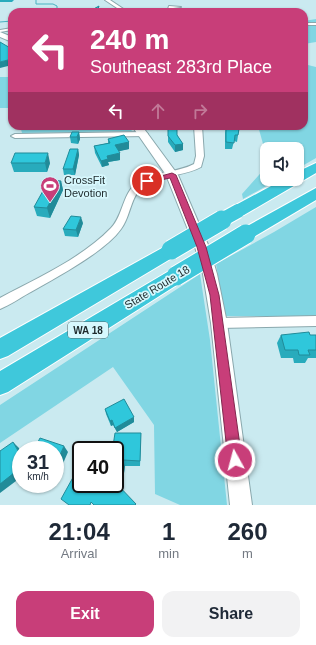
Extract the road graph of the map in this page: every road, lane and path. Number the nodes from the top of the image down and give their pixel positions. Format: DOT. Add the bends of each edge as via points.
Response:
graph roads {
  1 [pos="107,0"];
  2 [pos="120,8"];
  3 [pos="171,8"];
  4 [pos="180,8"];
  5 [pos="140,130"];
  6 [pos="198,130"];
  7 [pos="14,136"];
  8 [pos="316,167"];
  9 [pos="304,174"];
  10 [pos="172,175"];
  11 [pos="282,186"];
  12 [pos="316,193"];
  13 [pos="0,304"];
  14 [pos="316,321"];
  15 [pos="219,324"];
  16 [pos="0,348"];
  17 [pos="0,384"];
  18 [pos="241,505"];
  1 -- 2 [label="street"];
  3 -- 4 [label="street"];
  5 -- 7 [label="street"];
  5 -- 10 [label="street"];
  6 -- 10 [label="street" via="199,163 191,169"];
  8 -- 9 [label="highway, WA 18"];
  10 -- 13 [label="street" via="141,183 133,193 124,219 115,231 75,261"];
  10 -- 15 [label="street" via="202,247"];
  11 -- 16 [label="highway, WA 18, bridge"];
  12 -- 17 [label="highway, State Route 18 / WA 18, bridge"];
  14 -- 15 [label="street"];
  15 -- 18 [label="street"];
}
